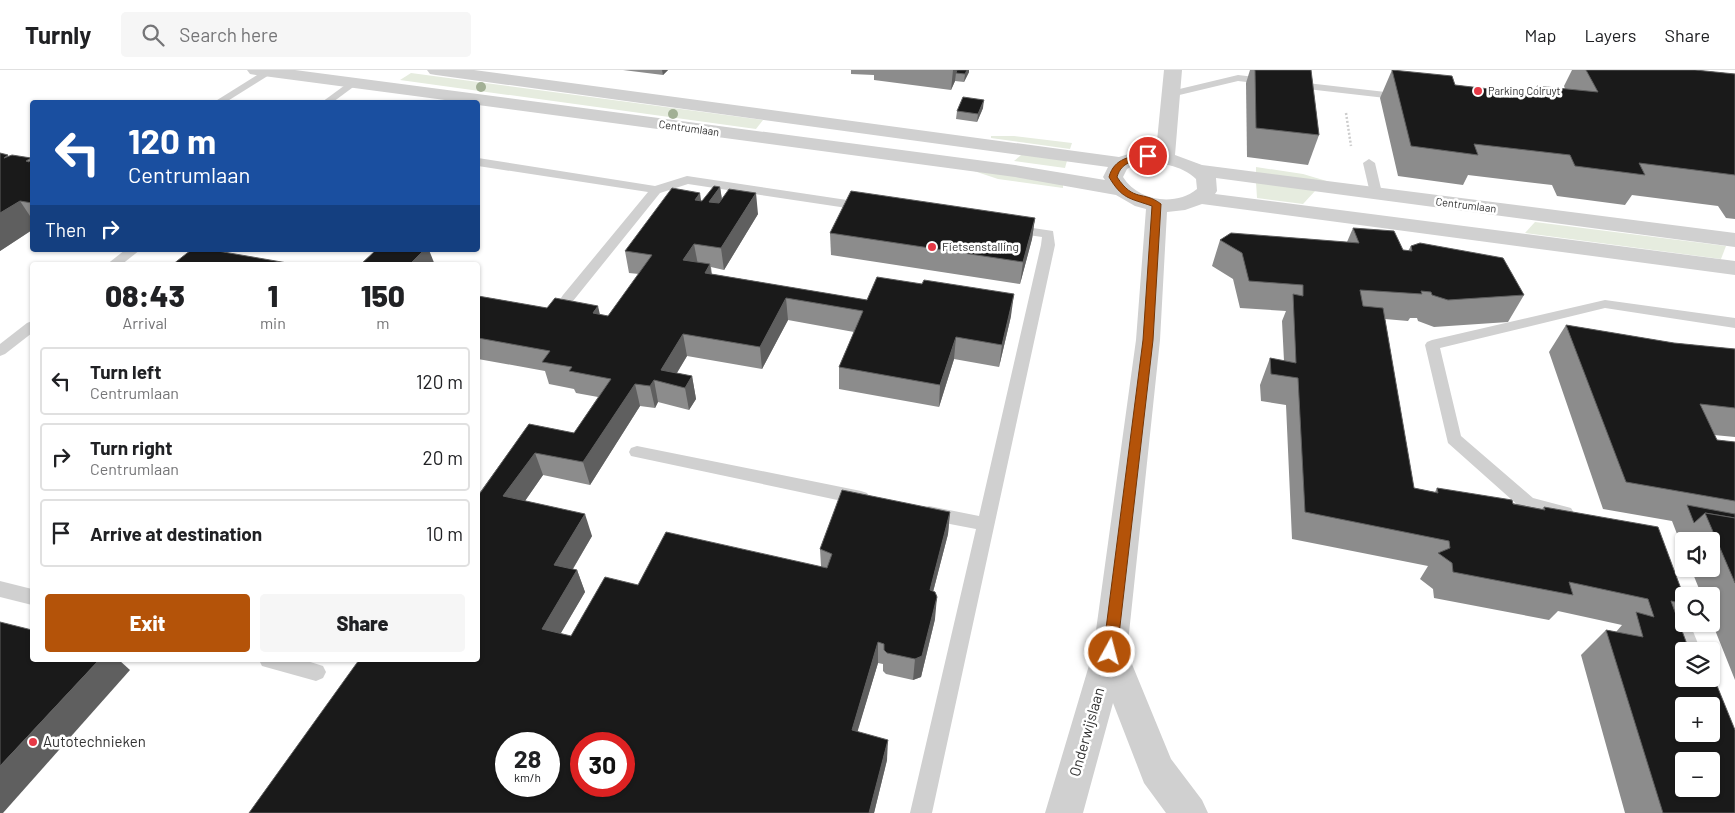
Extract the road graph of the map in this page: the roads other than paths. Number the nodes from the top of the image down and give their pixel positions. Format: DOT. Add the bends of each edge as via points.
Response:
graph roads {
  1 [pos="388,70"];
  2 [pos="436,70"];
  3 [pos="1173,70"];
  4 [pos="263,71"];
  5 [pos="306,73"];
  6 [pos="359,84"];
  7 [pos="1171,94"];
  8 [pos="1410,98"];
  9 [pos="222,100"];
  10 [pos="330,100"];
  11 [pos="479,100"];
  12 [pos="480,100"];
  13 [pos="805,120"];
  14 [pos="793,142"];
  15 [pos="1165,157"];
  16 [pos="480,162"];
  17 [pos="1122,162"];
  18 [pos="1369,163"];
  19 [pos="1198,170"];
  20 [pos="1374,188"];
  21 [pos="656,190"];
  22 [pos="1122,190"];
  23 [pos="1201,198"];
  24 [pos="1157,204"];
  25 [pos="882,209"];
  26 [pos="999,227"];
  27 [pos="1735,240"];
  28 [pos="130,252"];
  29 [pos="117,262"];
  30 [pos="1735,268"];
  31 [pos="568,298"];
  32 [pos="1735,323"];
  33 [pos="30,328"];
  34 [pos="0,351"];
  35 [pos="637,452"];
  36 [pos="879,502"];
  37 [pos="918,510"];
  38 [pos="1583,517"];
  39 [pos="985,524"];
  40 [pos="1661,586"];
  41 [pos="0,589"];
  42 [pos="30,596"];
  43 [pos="1687,642"];
  44 [pos="1110,652"];
  45 [pos="277,662"];
  46 [pos="316,672"];
  47 [pos="921,813"];
  48 [pos="1064,813"];
  49 [pos="1189,813"];
  1 -- 6 [label="street"];
  2 -- 13 [label="street, Centrumlaan"];
  3 -- 7 [label="street"];
  4 -- 5 [label="street, Centrumlaan"];
  4 -- 9 [label="lane"];
  5 -- 6 [label="street, Centrumlaan"];
  6 -- 10 [label="lane"];
  6 -- 11 [label="street, Centrumlaan"];
  7 -- 8 [label="lane" via="1238,78"];
  7 -- 15 [label="street"];
  12 -- 14 [label="street, Centrumlaan"];
  13 -- 14 [label="street"];
  13 -- 17 [label="street, Centrumlaan"];
  14 -- 22 [label="street, Centrumlaan" via="1064,178"];
  15 -- 17 [label="street, Centrumlaan" via="1141,157"];
  15 -- 19 [label="street, Centrumlaan"];
  16 -- 21 [label="lane"];
  17 -- 22 [label="street" via="1113,177"];
  18 -- 20 [label="lane"];
  19 -- 20 [label="street, Centrumlaan"];
  19 -- 23 [label="street" via="1208,184"];
  20 -- 27 [label="street, Centrumlaan"];
  21 -- 25 [label="lane" via="687,180"];
  21 -- 31 [label="lane"];
  22 -- 24 [label="street, Centrumlaan" via="1139,200"];
  23 -- 24 [label="street, Centrumlaan" via="1185,204"];
  23 -- 30 [label="street, Centrumlaan"];
  24 -- 44 [label="street, Onderwijslaan" via="1148,340"];
  26 -- 39 [label="lane" via="1048,234 1048,245"];
  28 -- 29 [label="lane"];
  32 -- 38 [label="lane" via="1605,304 1432,345 1454,440 1527,503"];
  33 -- 34 [label="lane"];
  35 -- 36 [label="lane"];
  37 -- 39 [label="lane"];
  39 -- 47 [label="lane"];
  40 -- 43 [label="lane"];
  41 -- 42 [label="lane"];
  44 -- 48 [label="street, Onderwijslaan"];
  44 -- 49 [label="street, Onderwijslaan" via="1157,771"];
  45 -- 46 [label="lane"];
}
